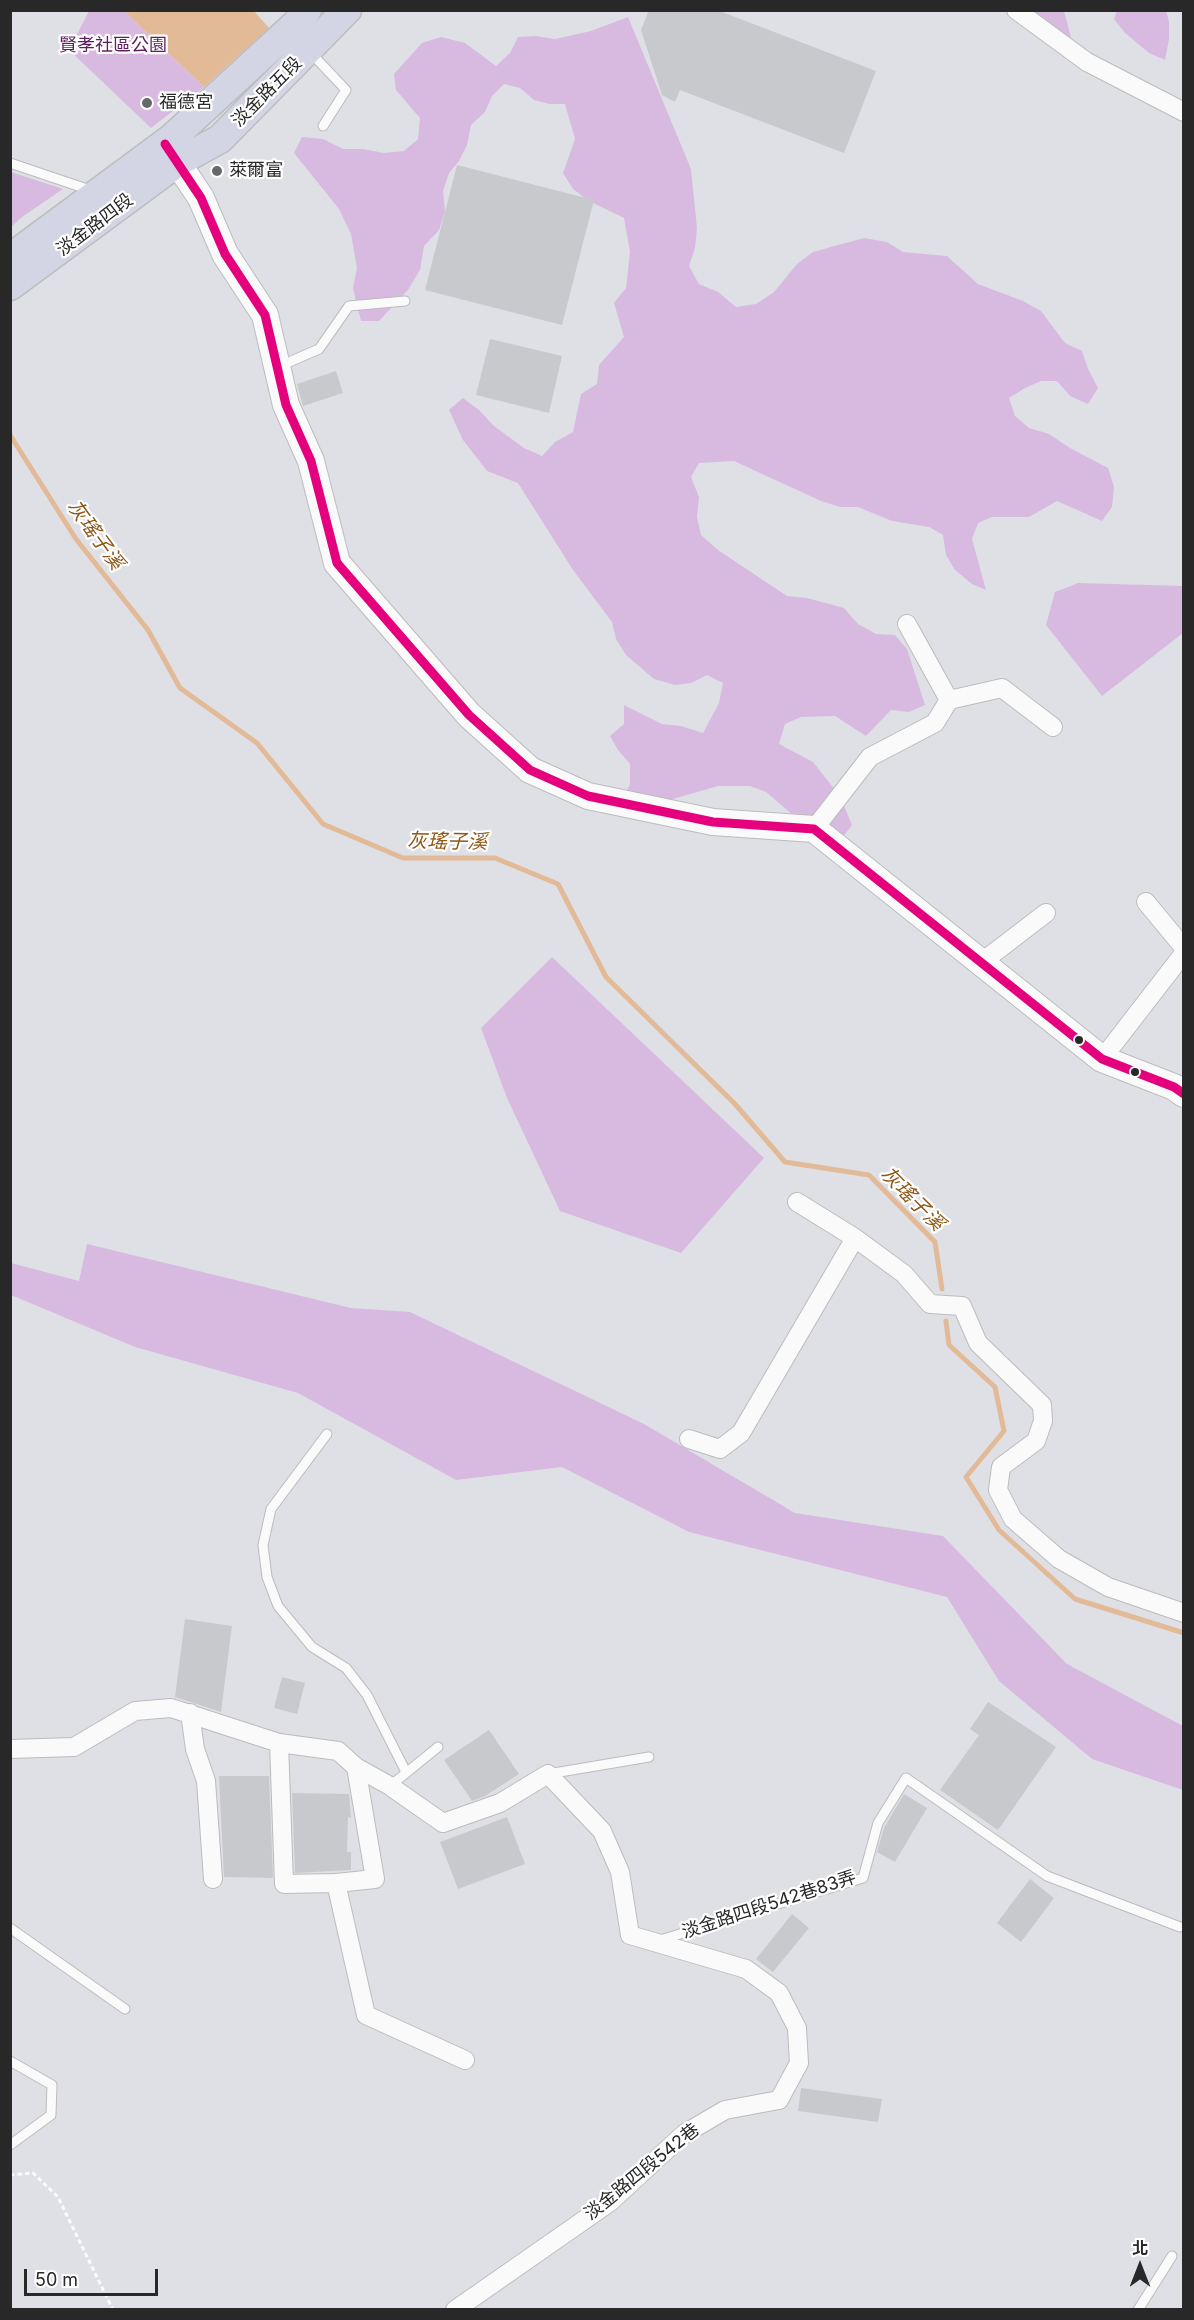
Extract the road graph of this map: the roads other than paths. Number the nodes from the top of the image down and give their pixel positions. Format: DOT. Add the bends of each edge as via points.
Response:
graph roads {
  1 [pos="307,10"];
  2 [pos="347,10"];
  3 [pos="1016,10"];
  4 [pos="308,50"];
  5 [pos="1184,112"];
  6 [pos="323,126"];
  7 [pos="172,153"];
  8 [pos="10,163"];
  9 [pos="104,202"];
  10 [pos="10,258"];
  11 [pos="10,286"];
  12 [pos="405,301"];
  13 [pos="278,367"];
  14 [pos="907,624"];
  15 [pos="949,700"];
  16 [pos="1053,727"];
  17 [pos="814,829"];
  18 [pos="1146,902"];
  19 [pos="1046,913"];
  20 [pos="1184,950"];
  21 [pos="982,963"];
  22 [pos="1102,1059"];
  23 [pos="1184,1094"];
  24 [pos="797,1202"];
  25 [pos="855,1238"];
  26 [pos="327,1434"];
  27 [pos="688,1439"];
  28 [pos="1184,1613"];
  29 [pos="190,1713"];
  30 [pos="279,1743"];
  31 [pos="438,1747"];
  32 [pos="10,1749"];
  33 [pos="649,1757"];
  34 [pos="356,1767"];
  35 [pos="406,1772"];
  36 [pos="548,1774"];
  37 [pos="390,1786"];
  38 [pos="213,1879"];
  39 [pos="336,1883"];
  40 [pos="1180,1927"];
  41 [pos="10,1928"];
  42 [pos="652,1942"];
  43 [pos="125,2009"];
  44 [pos="465,2060"];
  45 [pos="10,2061"];
  46 [pos="10,2145"];
  47 [pos="1172,2256"];
  48 [pos="455,2310"];
  49 [pos="1138,2310"];
  1 -- 7 [label="main road, 淡金路五段"];
  2 -- 4 [label="main road, 淡金路五段"];
  3 -- 5 [label="street" via="1087,62"];
  4 -- 6 [label="lane" via="346,90"];
  4 -- 7 [label="main road, 淡金路五段" via="220,139"];
  7 -- 9 [label="main road, 淡金路五段"];
  7 -- 13 [label="street" via="201,198 225,254 265,315"];
  8 -- 9 [label="lane"];
  9 -- 10 [label="main road, 淡金路四段"];
  9 -- 11 [label="main road, 淡金路四段"];
  12 -- 13 [label="lane" via="349,306 319,349"];
  13 -- 17 [label="street" via="286,405 311,461 337,562 469,715 530,770 588,796 713,822"];
  14 -- 15 [label="street"];
  15 -- 16 [label="street" via="1002,688"];
  15 -- 17 [label="street" via="935,723 870,757"];
  17 -- 21 [label="street"];
  18 -- 20 [label="street"];
  19 -- 21 [label="street"];
  20 -- 22 [label="street"];
  21 -- 22 [label="street"];
  22 -- 23 [label="street"];
  24 -- 25 [label="street"];
  25 -- 27 [label="street" via="741,1433 720,1449"];
  25 -- 28 [label="street" via="904,1274 930,1304 962,1306 978,1343 1042,1405 1044,1421 1036,1441 1001,1467 998,1490 1013,1519 1059,1558 1098,1581"];
  26 -- 35 [label="lane" via="271,1509 262,1545 267,1576 278,1606 312,1647 346,1668 367,1695"];
  29 -- 30 [label="street"];
  29 -- 32 [label="street" via="171,1708 135,1711 74,1747"];
  29 -- 38 [label="street" via="195,1749 206,1781"];
  30 -- 34 [label="street" via="338,1750"];
  30 -- 39 [label="street" via="284,1884"];
  31 -- 35 [label="lane"];
  33 -- 36 [label="lane"];
  34 -- 37 [label="street"];
  34 -- 39 [label="street" via="375,1879"];
  35 -- 37 [label="lane"];
  36 -- 37 [label="street" via="500,1803 442,1823"];
  36 -- 42 [label="street, 淡金路四段542巷" via="602,1831 620,1872 630,1935"];
  39 -- 44 [label="street" via="366,2015"];
  40 -- 42 [label="lane, 淡金路四段542巷83弄" via="1047,1876 906,1778 878,1823 863,1878"];
  41 -- 43 [label="lane"];
  42 -- 48 [label="street, 淡金路四段542巷" via="746,1969 780,1993 797,2028 799,2063 779,2100 725,2110 684,2134 610,2202"];
  45 -- 46 [label="lane" via="52,2085 51,2115"];
  47 -- 49 [label="lane"];
}
